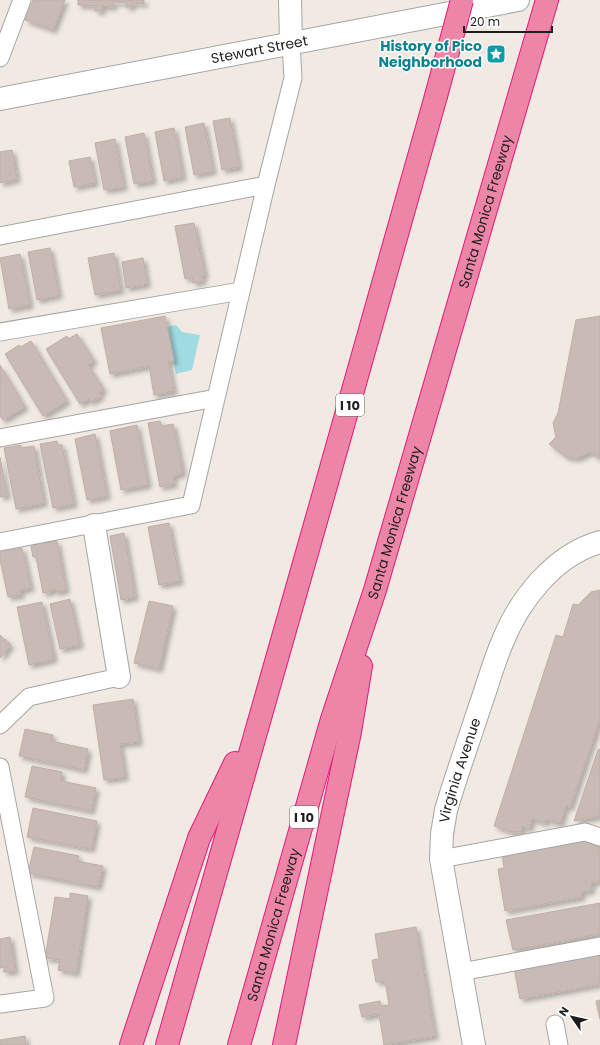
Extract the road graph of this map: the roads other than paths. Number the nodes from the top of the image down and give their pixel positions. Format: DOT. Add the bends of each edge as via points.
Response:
graph roads {
  1 [pos="22,0"];
  2 [pos="290,0"];
  3 [pos="462,0"];
  4 [pos="518,0"];
  5 [pos="546,0"];
  6 [pos="291,44"];
  7 [pos="0,58"];
  8 [pos="0,99"];
  9 [pos="266,185"];
  10 [pos="0,236"];
  11 [pos="241,291"];
  12 [pos="0,332"];
  13 [pos="216,398"];
  14 [pos="0,438"];
  15 [pos="94,525"];
  16 [pos="0,542"];
  17 [pos="600,542"];
  18 [pos="374,590"];
  19 [pos="119,677"];
  20 [pos="260,713"];
  21 [pos="0,725"];
  22 [pos="0,766"];
  23 [pos="6,829"];
  24 [pos="600,837"];
  25 [pos="441,859"];
  26 [pos="600,946"];
  27 [pos="461,972"];
  28 [pos="0,1004"];
  29 [pos="555,1024"];
  30 [pos="131,1045"];
  31 [pos="167,1045"];
  32 [pos="239,1045"];
  33 [pos="284,1045"];
  34 [pos="474,1045"];
  35 [pos="559,1045"];
  1 -- 7 [label="lane"];
  2 -- 6 [label="street"];
  3 -- 20 [label="highway, I 10, bridge" via="347,418"];
  4 -- 6 [label="street, Stewart Street"];
  5 -- 18 [label="highway, Santa Monica Freeway / I 10"];
  6 -- 8 [label="street, Stewart Street"];
  6 -- 9 [label="lane" via="293,78"];
  9 -- 10 [label="lane"];
  9 -- 11 [label="lane"];
  11 -- 12 [label="lane"];
  11 -- 13 [label="lane"];
  13 -- 14 [label="lane"];
  13 -- 15 [label="lane" via="191,505"];
  15 -- 16 [label="lane"];
  15 -- 19 [label="street"];
  17 -- 25 [label="street, Virginia Avenue" via="589,545 562,561 540,580 502,642 446,810"];
  18 -- 32 [label="highway, Santa Monica Freeway / I 10" via="332,719"];
  18 -- 33 [label="highway" via="350,732"];
  19 -- 21 [label="lane" via="29,697"];
  20 -- 30 [label="highway" via="199,838"];
  20 -- 31 [label="highway, I 10"];
  22 -- 23 [label="lane"];
  23 -- 28 [label="lane" via="45,998"];
  24 -- 25 [label="lane" via="585,832"];
  25 -- 27 [label="street, Virginia Avenue"];
  26 -- 27 [label="lane"];
  27 -- 34 [label="street, Virginia Avenue"];
  29 -- 35 [label="lane"];
}
